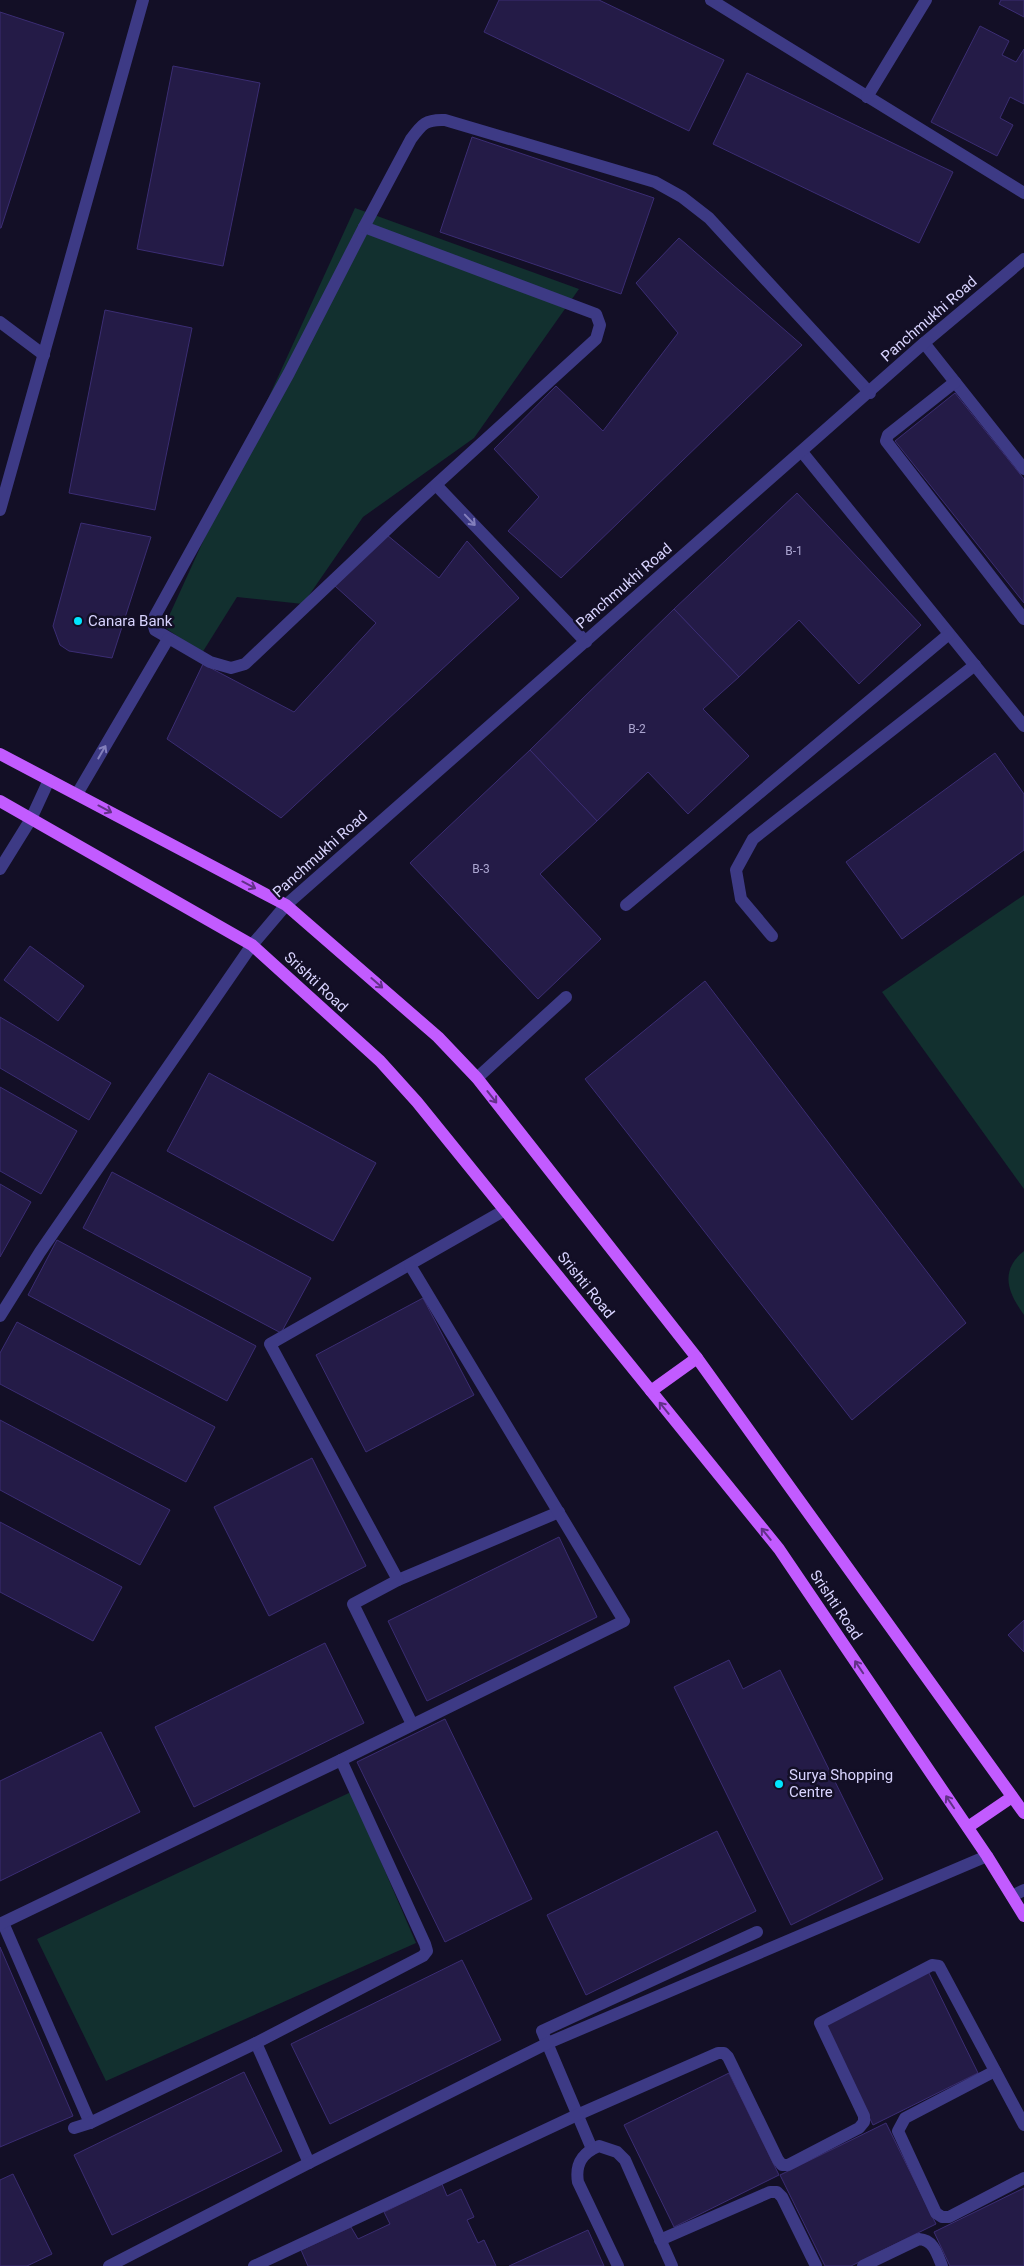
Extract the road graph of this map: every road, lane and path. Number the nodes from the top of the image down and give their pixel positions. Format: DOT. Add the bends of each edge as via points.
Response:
graph roads {
  1 [pos="143,0"];
  2 [pos="711,0"];
  3 [pos="926,0"];
  4 [pos="868,97"];
  5 [pos="1024,193"];
  6 [pos="364,227"];
  7 [pos="1024,259"];
  8 [pos="0,322"];
  9 [pos="924,343"];
  10 [pos="44,355"];
  11 [pos="956,382"];
  12 [pos="870,394"];
  13 [pos="802,452"];
  14 [pos="1024,468"];
  15 [pos="436,485"];
  16 [pos="0,510"];
  17 [pos="1024,619"];
  18 [pos="949,634"];
  19 [pos="168,639"];
  20 [pos="586,642"];
  21 [pos="975,665"];
  22 [pos="1024,705"];
  23 [pos="1013,713"];
  24 [pos="1024,726"];
  25 [pos="0,754"];
  26 [pos="49,780"];
  27 [pos="77,794"];
  28 [pos="0,801"];
  29 [pos="31,819"];
  30 [pos="0,868"];
  31 [pos="286,905"];
  32 [pos="626,905"];
  33 [pos="772,936"];
  34 [pos="252,945"];
  35 [pos="566,997"];
  36 [pos="477,1078"];
  37 [pos="505,1210"];
  38 [pos="410,1264"];
  39 [pos="0,1316"];
  40 [pos="698,1358"];
  41 [pos="651,1391"];
  42 [pos="559,1512"];
  43 [pos="398,1580"];
  44 [pos="412,1724"];
  45 [pos="342,1760"];
  46 [pos="1012,1797"];
  47 [pos="1024,1813"];
  48 [pos="968,1827"];
  49 [pos="987,1856"];
  50 [pos="1024,1890"];
  51 [pos="1012,1896"];
  52 [pos="1024,1916"];
  53 [pos="2,1923"];
  54 [pos="757,1932"];
  55 [pos="256,2043"];
  56 [pos="548,2044"];
  57 [pos="995,2071"];
  58 [pos="578,2115"];
  59 [pos="90,2123"];
  60 [pos="1024,2125"];
  61 [pos="74,2128"];
  62 [pos="592,2149"];
  63 [pos="309,2163"];
  64 [pos="1024,2178"];
  65 [pos="660,2240"];
  66 [pos="279,2254"];
  67 [pos="110,2266"];
  68 [pos="254,2266"];
  69 [pos="285,2266"];
  70 [pos="618,2266"];
  71 [pos="672,2266"];
  72 [pos="816,2266"];
  73 [pos="863,2266"];
  74 [pos="942,2266"];
  1 -- 10 [label="street"];
  2 -- 4 [label="street"];
  3 -- 4 [label="street"];
  4 -- 5 [label="street"];
  6 -- 12 [label="street" via="411,138 421,126 433,119 655,182 682,196 709,218"];
  6 -- 15 [label="street" via="596,314 600,325 596,340"];
  6 -- 19 [label="street" via="289,373 155,616 155,630"];
  7 -- 9 [label="street, Panchmukhi Road"];
  8 -- 10 [label="street"];
  9 -- 11 [label="street"];
  9 -- 12 [label="street, Panchmukhi Road"];
  10 -- 16 [label="street"];
  11 -- 14 [label="street"];
  11 -- 17 [label="street" via="888,435 886,441"];
  12 -- 13 [label="street, Panchmukhi Road"];
  13 -- 18 [label="street"];
  13 -- 20 [label="street, Panchmukhi Road"];
  15 -- 19 [label="street" via="245,664 230,668 210,662"];
  15 -- 20 [label="street, one-way"];
  18 -- 21 [label="street"];
  18 -- 32 [label="street"];
  27 -- 19 [label="street, one-way"];
  20 -- 31 [label="street, Panchmukhi Road"];
  21 -- 23 [label="street"];
  21 -- 33 [label="street" via="753,840 736,870 741,899"];
  22 -- 23 [label="street"];
  23 -- 24 [label="street"];
  25 -- 26 [label="main road, Srishti Road"];
  26 -- 27 [label="main road, Srishti Road"];
  26 -- 29 [label="street"];
  27 -- 31 [label="main road, Srishti Road, one-way"];
  28 -- 29 [label="main road, Srishti Road"];
  29 -- 30 [label="street"];
  29 -- 34 [label="main road, Srishti Road"];
  31 -- 34 [label="street, Panchmukhi Road"];
  31 -- 36 [label="main road, Srishti Road, one-way" via="438,1037"];
  34 -- 37 [label="main road, Srishti Road" via="380,1061"];
  34 -- 39 [label="street, Panchmukhi Road" via="40,1252"];
  35 -- 36 [label="street"];
  36 -- 40 [label="main road, Srishti Road, one-way"];
  37 -- 38 [label="street"];
  37 -- 41 [label="main road, Srishti Road"];
  38 -- 42 [label="street"];
  38 -- 43 [label="street" via="270,1344"];
  40 -- 41 [label="main road"];
  40 -- 46 [label="main road, Srishti Road"];
  48 -- 41 [label="main road, Srishti Road, one-way" via="779,1549"];
  42 -- 43 [label="street"];
  42 -- 44 [label="street" via="624,1621"];
  43 -- 44 [label="street" via="353,1604"];
  44 -- 45 [label="street"];
  45 -- 53 [label="street"];
  45 -- 55 [label="street" via="427,1951 423,1956"];
  46 -- 47 [label="main road, Srishti Road"];
  46 -- 48 [label="main road"];
  48 -- 49 [label="main road, Srishti Road"];
  49 -- 51 [label="main road, Srishti Road"];
  49 -- 56 [label="street"];
  50 -- 51 [label="street"];
  51 -- 52 [label="main road, Srishti Road"];
  53 -- 59 [label="street"];
  54 -- 56 [label="street" via="542,2031"];
  55 -- 59 [label="street"];
  55 -- 63 [label="street"];
  56 -- 58 [label="street"];
  56 -- 63 [label="street"];
  57 -- 58 [label="street" via="939,1966 932,1965 820,2023 864,2122 859,2128 788,2165 782,2165 778,2160 724,2053"];
  57 -- 60 [label="street"];
  57 -- 64 [label="street" via="905,2118 898,2131 936,2213 942,2217 949,2217"];
  58 -- 62 [label="street"];
  58 -- 66 [label="street"];
  59 -- 61 [label="street"];
  62 -- 65 [label="street" via="608,2147 625,2160"];
  62 -- 70 [label="street" via="579,2161 578,2182"];
  63 -- 67 [label="street"];
  65 -- 71 [label="street"];
  65 -- 72 [label="street" via="770,2192 777,2192"];
  66 -- 68 [label="street"];
  66 -- 69 [label="street"];
  73 -- 74 [label="street" via="919,2239 932,2245"];
}
